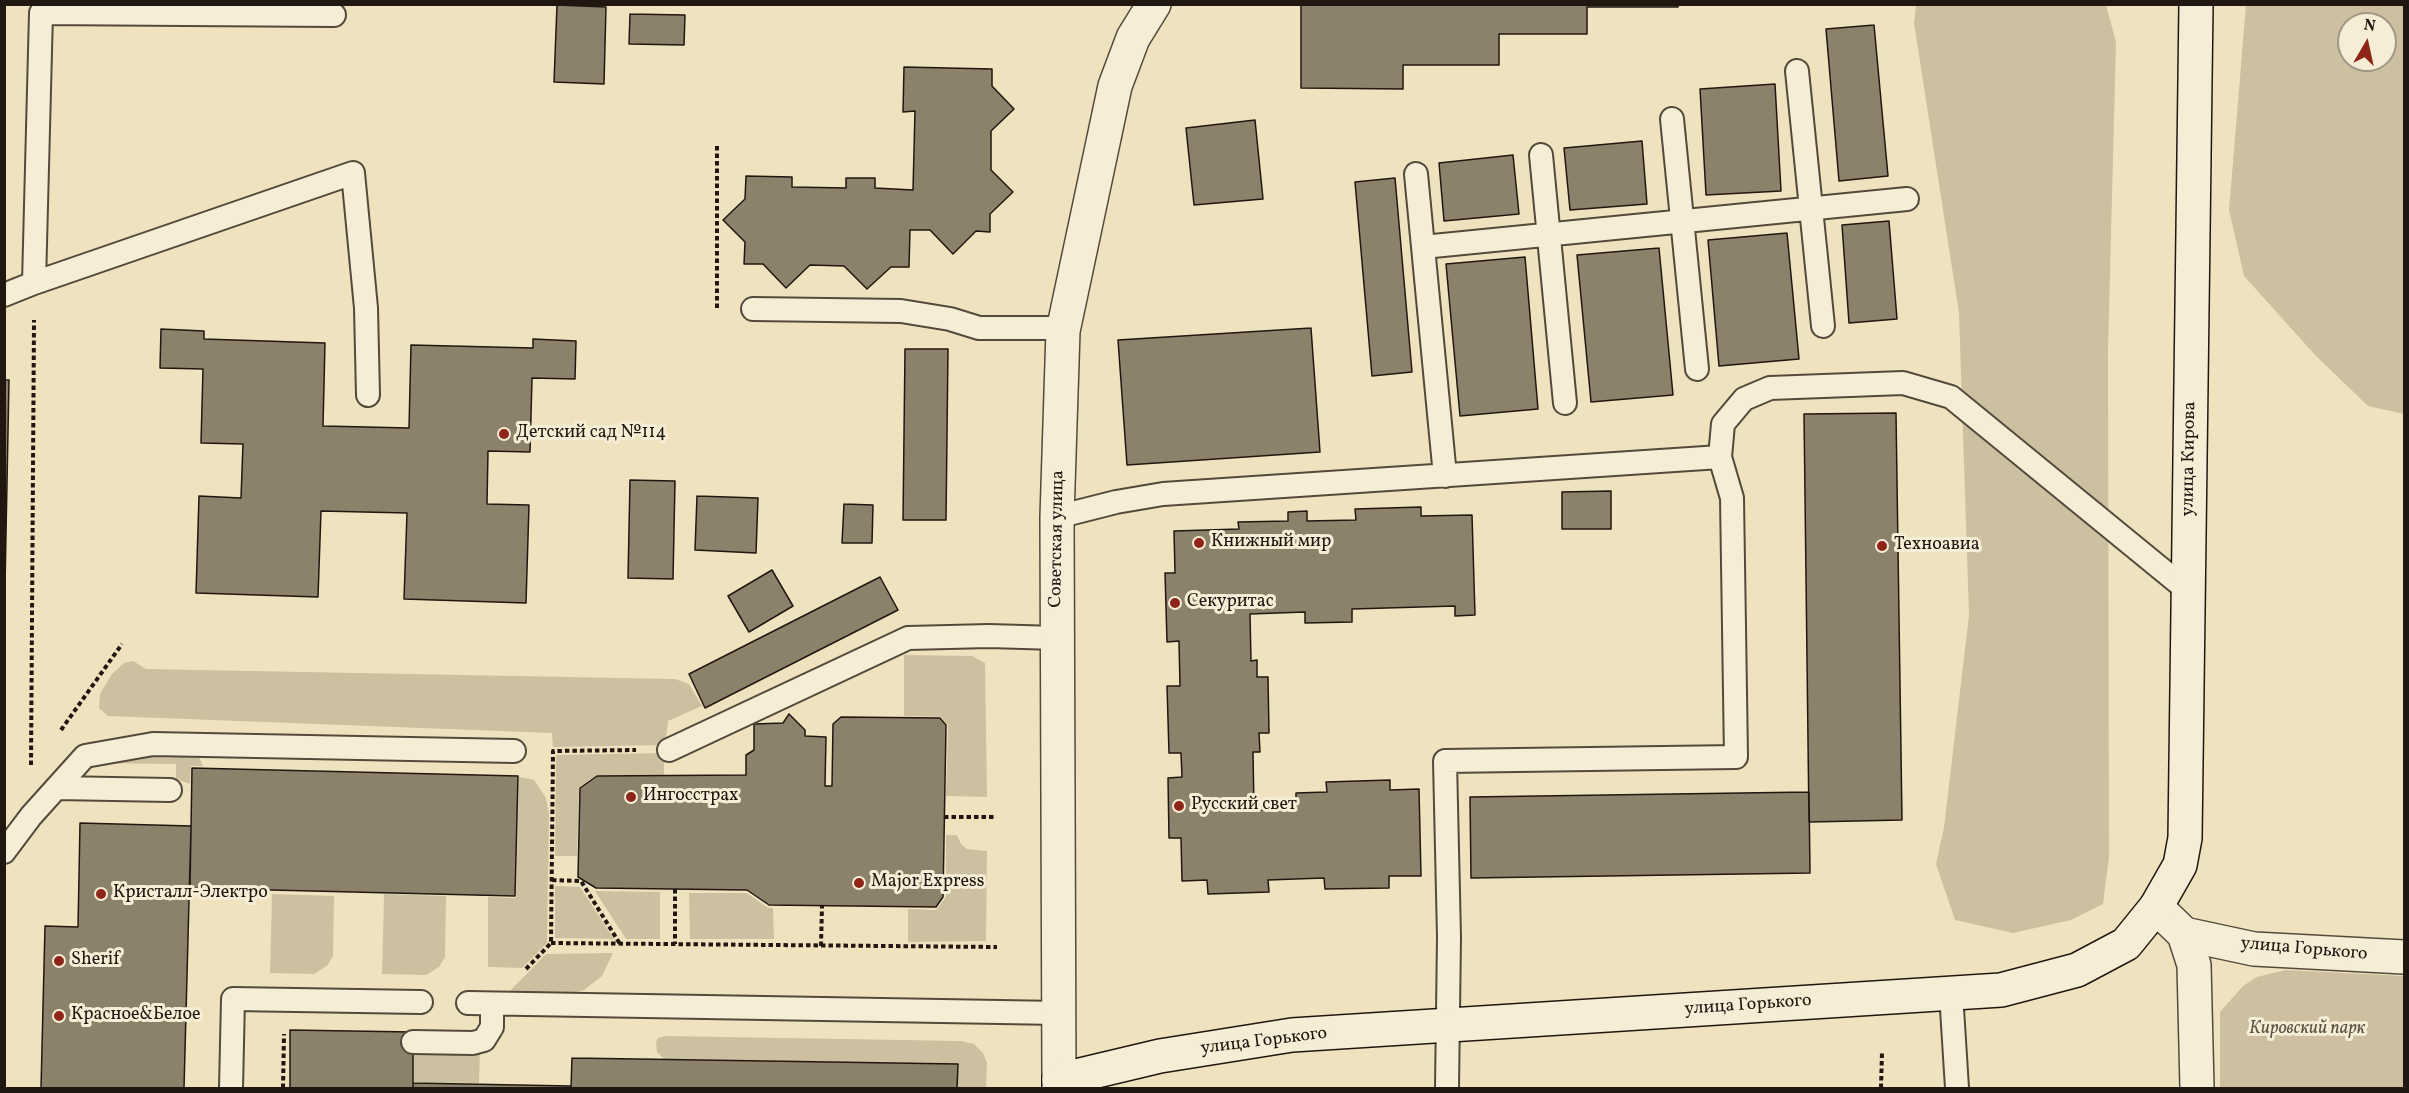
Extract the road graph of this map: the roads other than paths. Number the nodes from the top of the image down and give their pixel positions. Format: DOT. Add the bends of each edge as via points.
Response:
graph roads {
  1 [pos="1154,4"];
  2 [pos="2196,4"];
  3 [pos="334,15"];
  4 [pos="1797,70"];
  5 [pos="1672,119"];
  6 [pos="1541,155"];
  7 [pos="1416,174"];
  8 [pos="1907,199"];
  9 [pos="1811,208"];
  10 [pos="1683,221"];
  11 [pos="1548,234"];
  12 [pos="1423,247"];
  13 [pos="34,283"];
  14 [pos="4,295"];
  15 [pos="753,309"];
  16 [pos="1823,326"];
  17 [pos="1064,328"];
  18 [pos="1697,369"];
  19 [pos="368,395"];
  20 [pos="1565,404"];
  21 [pos="1720,456"];
  22 [pos="1445,476"];
  23 [pos="1057,517"];
  24 [pos="2187,590"];
  25 [pos="1057,638"];
  26 [pos="669,750"];
  27 [pos="514,751"];
  28 [pos="57,788"];
  29 [pos="170,790"];
  30 [pos="4,852"];
  31 [pos="2156,907"];
  32 [pos="2184,934"];
  33 [pos="2404,957"];
  34 [pos="1951,993"];
  35 [pos="421,1002"];
  36 [pos="468,1003"];
  37 [pos="492,1004"];
  38 [pos="1059,1013"];
  39 [pos="1447,1025"];
  40 [pos="413,1042"];
  41 [pos="1059,1084"];
  42 [pos="231,1089"];
  43 [pos="1447,1089"];
  44 [pos="1957,1089"];
  45 [pos="2197,1089"];
  1 -- 17 [label="street, Советская улица" via="1133,38 1115,86"];
  2 -- 24 [label="street, улица Кирова"];
  3 -- 13 [label="lane" via="40,13"];
  4 -- 9 [label="lane"];
  5 -- 10 [label="lane"];
  6 -- 11 [label="lane"];
  7 -- 12 [label="lane"];
  8 -- 9 [label="lane"];
  9 -- 10 [label="lane"];
  9 -- 16 [label="lane"];
  10 -- 11 [label="lane"];
  10 -- 18 [label="lane"];
  11 -- 12 [label="lane"];
  11 -- 20 [label="lane"];
  12 -- 22 [label="lane"];
  13 -- 14 [label="lane"];
  13 -- 19 [label="lane" via="353,173 366,308"];
  15 -- 17 [label="lane" via="901,311 979,328"];
  17 -- 23 [label="street, Советская улица"];
  21 -- 22 [label="lane"];
  21 -- 24 [label="lane" via="1723,424 1744,399 1770,388 1903,384 1941,394 1951,397 1998,434"];
  21 -- 39 [label="lane" via="1732,498 1736,757 1445,761"];
  22 -- 23 [label="lane" via="1163,494"];
  23 -- 25 [label="street, Советская улица"];
  24 -- 31 [label="street, улица Кирова" via="2185,838 2180,866"];
  25 -- 26 [label="lane" via="908,638"];
  25 -- 38 [label="street, Советская улица"];
  27 -- 28 [label="lane" via="153,744 85,756"];
  28 -- 29 [label="lane"];
  28 -- 30 [label="lane"];
  31 -- 32 [label="street"];
  31 -- 34 [label="street, улица Горького" via="2126,944 2077,970 2001,990"];
  32 -- 33 [label="street, улица Горького" via="2254,949"];
  32 -- 45 [label="street" via="2194,965"];
  34 -- 39 [label="street, улица Горького"];
  34 -- 44 [label="lane"];
  35 -- 42 [label="lane" via="233,999"];
  36 -- 37 [label="lane"];
  37 -- 38 [label="lane"];
  37 -- 40 [label="lane" via="492,1027 483,1040"];
  38 -- 41 [label="street, Советская улица"];
  39 -- 41 [label="street, улица Горького" via="1292,1035 1160,1056"];
  39 -- 43 [label="lane"];
}
